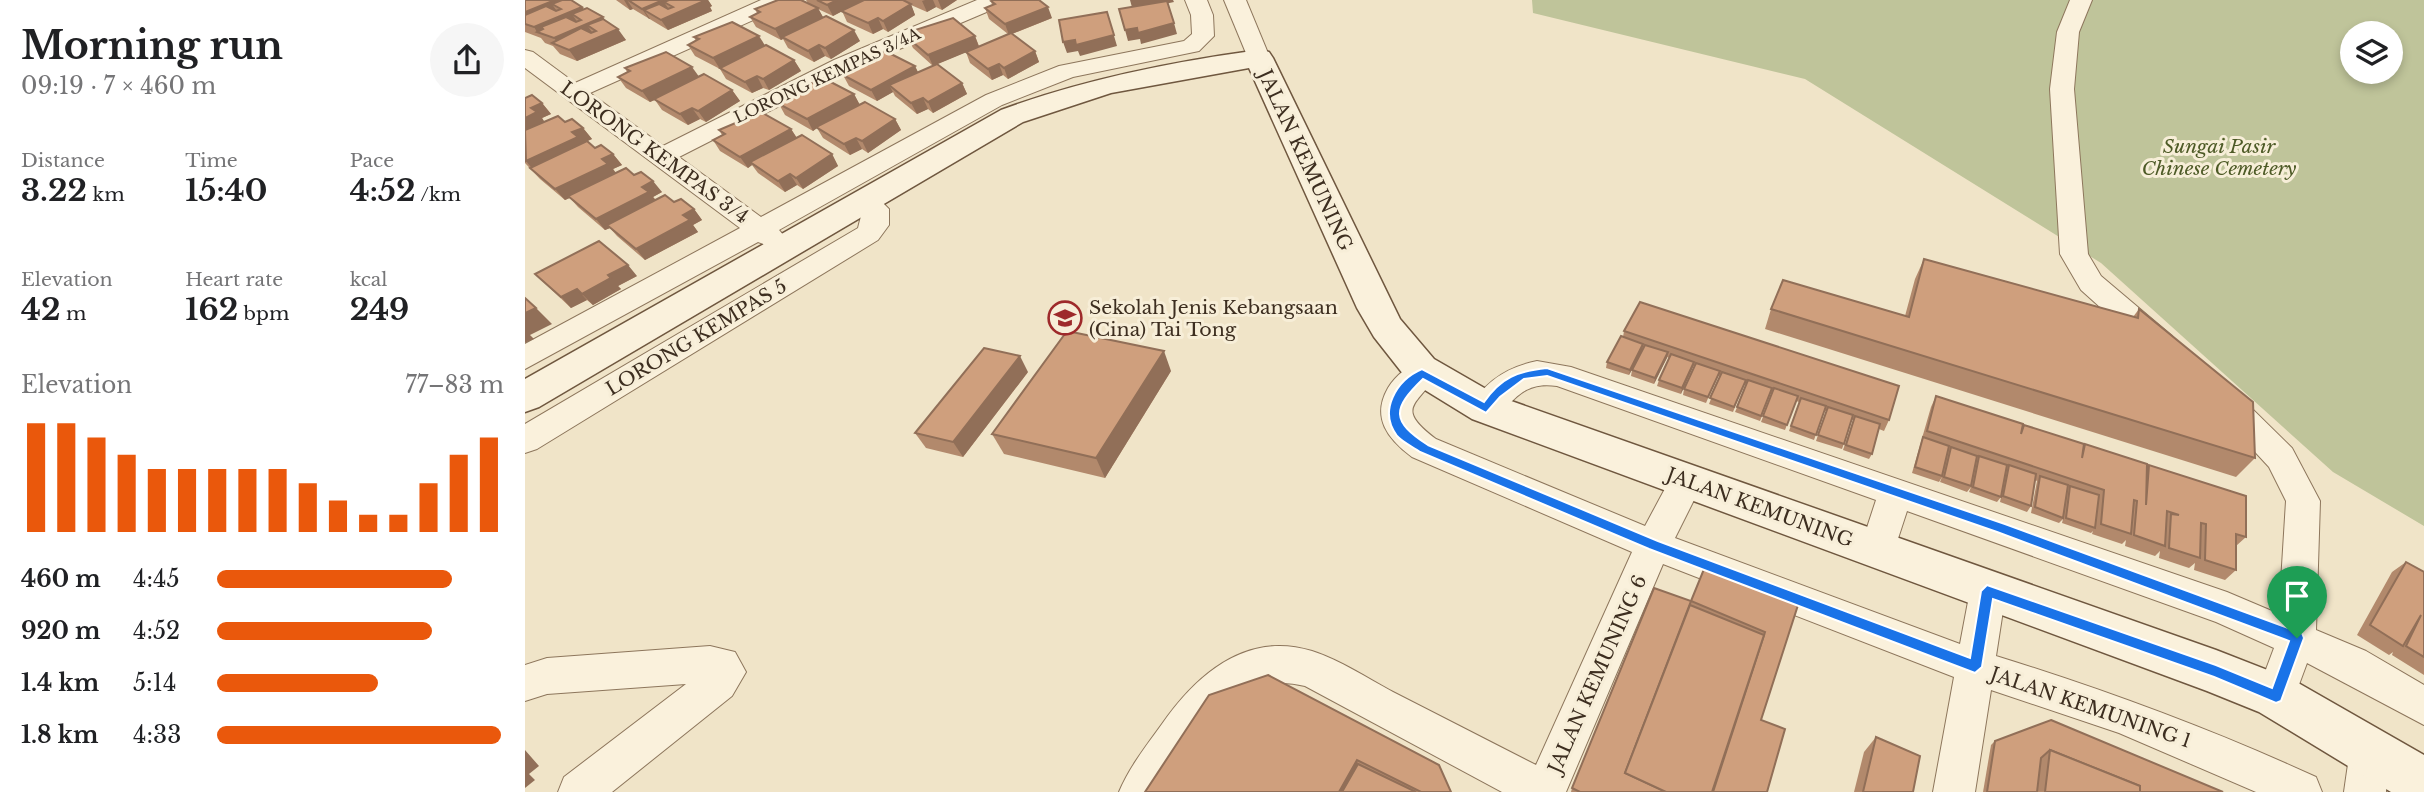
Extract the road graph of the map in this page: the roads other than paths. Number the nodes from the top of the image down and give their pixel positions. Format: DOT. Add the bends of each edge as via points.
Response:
graph roads {
  1 [pos="723,0"];
  2 [pos="779,0"];
  3 [pos="995,0"];
  4 [pos="1196,0"];
  5 [pos="1235,0"];
  6 [pos="2081,0"];
  7 [pos="747,14"];
  8 [pos="1259,58"];
  9 [pos="532,69"];
  10 [pos="574,92"];
  11 [pos="662,156"];
  12 [pos="865,200"];
  13 [pos="757,227"];
  14 [pos="785,247"];
  15 [pos="525,358"];
  16 [pos="1422,373"];
  17 [pos="525,397"];
  18 [pos="1486,408"];
  19 [pos="525,440"];
  20 [pos="1687,480"];
  21 [pos="1896,491"];
  22 [pos="1653,545"];
  23 [pos="1878,549"];
  24 [pos="1987,591"];
  25 [pos="2297,638"];
  26 [pos="1975,667"];
  27 [pos="525,683"];
  28 [pos="2276,696"];
  29 [pos="2424,706"];
  30 [pos="2367,771"];
  31 [pos="2424,783"];
  32 [pos="579,792"];
  33 [pos="1140,792"];
  34 [pos="1544,792"];
  35 [pos="1954,792"];
  36 [pos="2301,792"];
  1 -- 7 [label="street"];
  2 -- 7 [label="street"];
  3 -- 11 [label="street, LORONG KEMPAS 3/4A" via="842,65"];
  4 -- 13 [label="street" via="1203,36 1191,46 1067,71 1019,88"];
  5 -- 8 [label="street"];
  6 -- 25 [label="street" via="2068,32 2062,89 2074,254 2091,283 2278,451 2297,480 2304,528"];
  7 -- 10 [label="street"];
  8 -- 12 [label="street" via="1156,72 1054,99 986,129"];
  8 -- 16 [label="street, JALAN KEMUNING" via="1375,308 1395,344"];
  9 -- 10 [label="street, LORONG KEMPAS 3/4"];
  10 -- 11 [label="street, LORONG KEMPAS 3/4"];
  11 -- 13 [label="street, LORONG KEMPAS 3/4"];
  12 -- 14 [label="street"];
  12 -- 19 [label="street, LORONG KEMPAS 5" via="876,209 877,217 868,234"];
  13 -- 14 [label="street, LORONG KEMPAS 3/4"];
  13 -- 15 [label="street"];
  14 -- 17 [label="street"];
  16 -- 18 [label="street, JALAN KEMUNING"];
  16 -- 22 [label="street, JALAN KEMUNING 1" via="1397,397 1394,412 1402,433 1424,448"];
  18 -- 20 [label="street, JALAN KEMUNING"];
  18 -- 21 [label="street" via="1521,375 1547,372"];
  20 -- 22 [label="street, JALAN KEMUNING 6"];
  20 -- 23 [label="street, JALAN KEMUNING"];
  21 -- 23 [label="street"];
  21 -- 25 [label="street"];
  22 -- 26 [label="street, JALAN KEMUNING 1"];
  22 -- 34 [label="street, JALAN KEMUNING 6"];
  23 -- 24 [label="street, JALAN KEMUNING"];
  24 -- 26 [label="street"];
  24 -- 28 [label="street, JALAN KEMUNING"];
  25 -- 28 [label="street"];
  25 -- 29 [label="street"];
  26 -- 35 [label="street"];
  26 -- 36 [label="street, JALAN KEMUNING 1" via="2120,714"];
  27 -- 32 [label="street" via="547,676 710,664 721,665 727,672"];
  28 -- 30 [label="street, JALAN KEMUNING"];
  30 -- 31 [label="street, JALAN KEMUNING"];
  33 -- 34 [label="street" via="1212,690 1239,671 1277,662 1311,669"];
}
